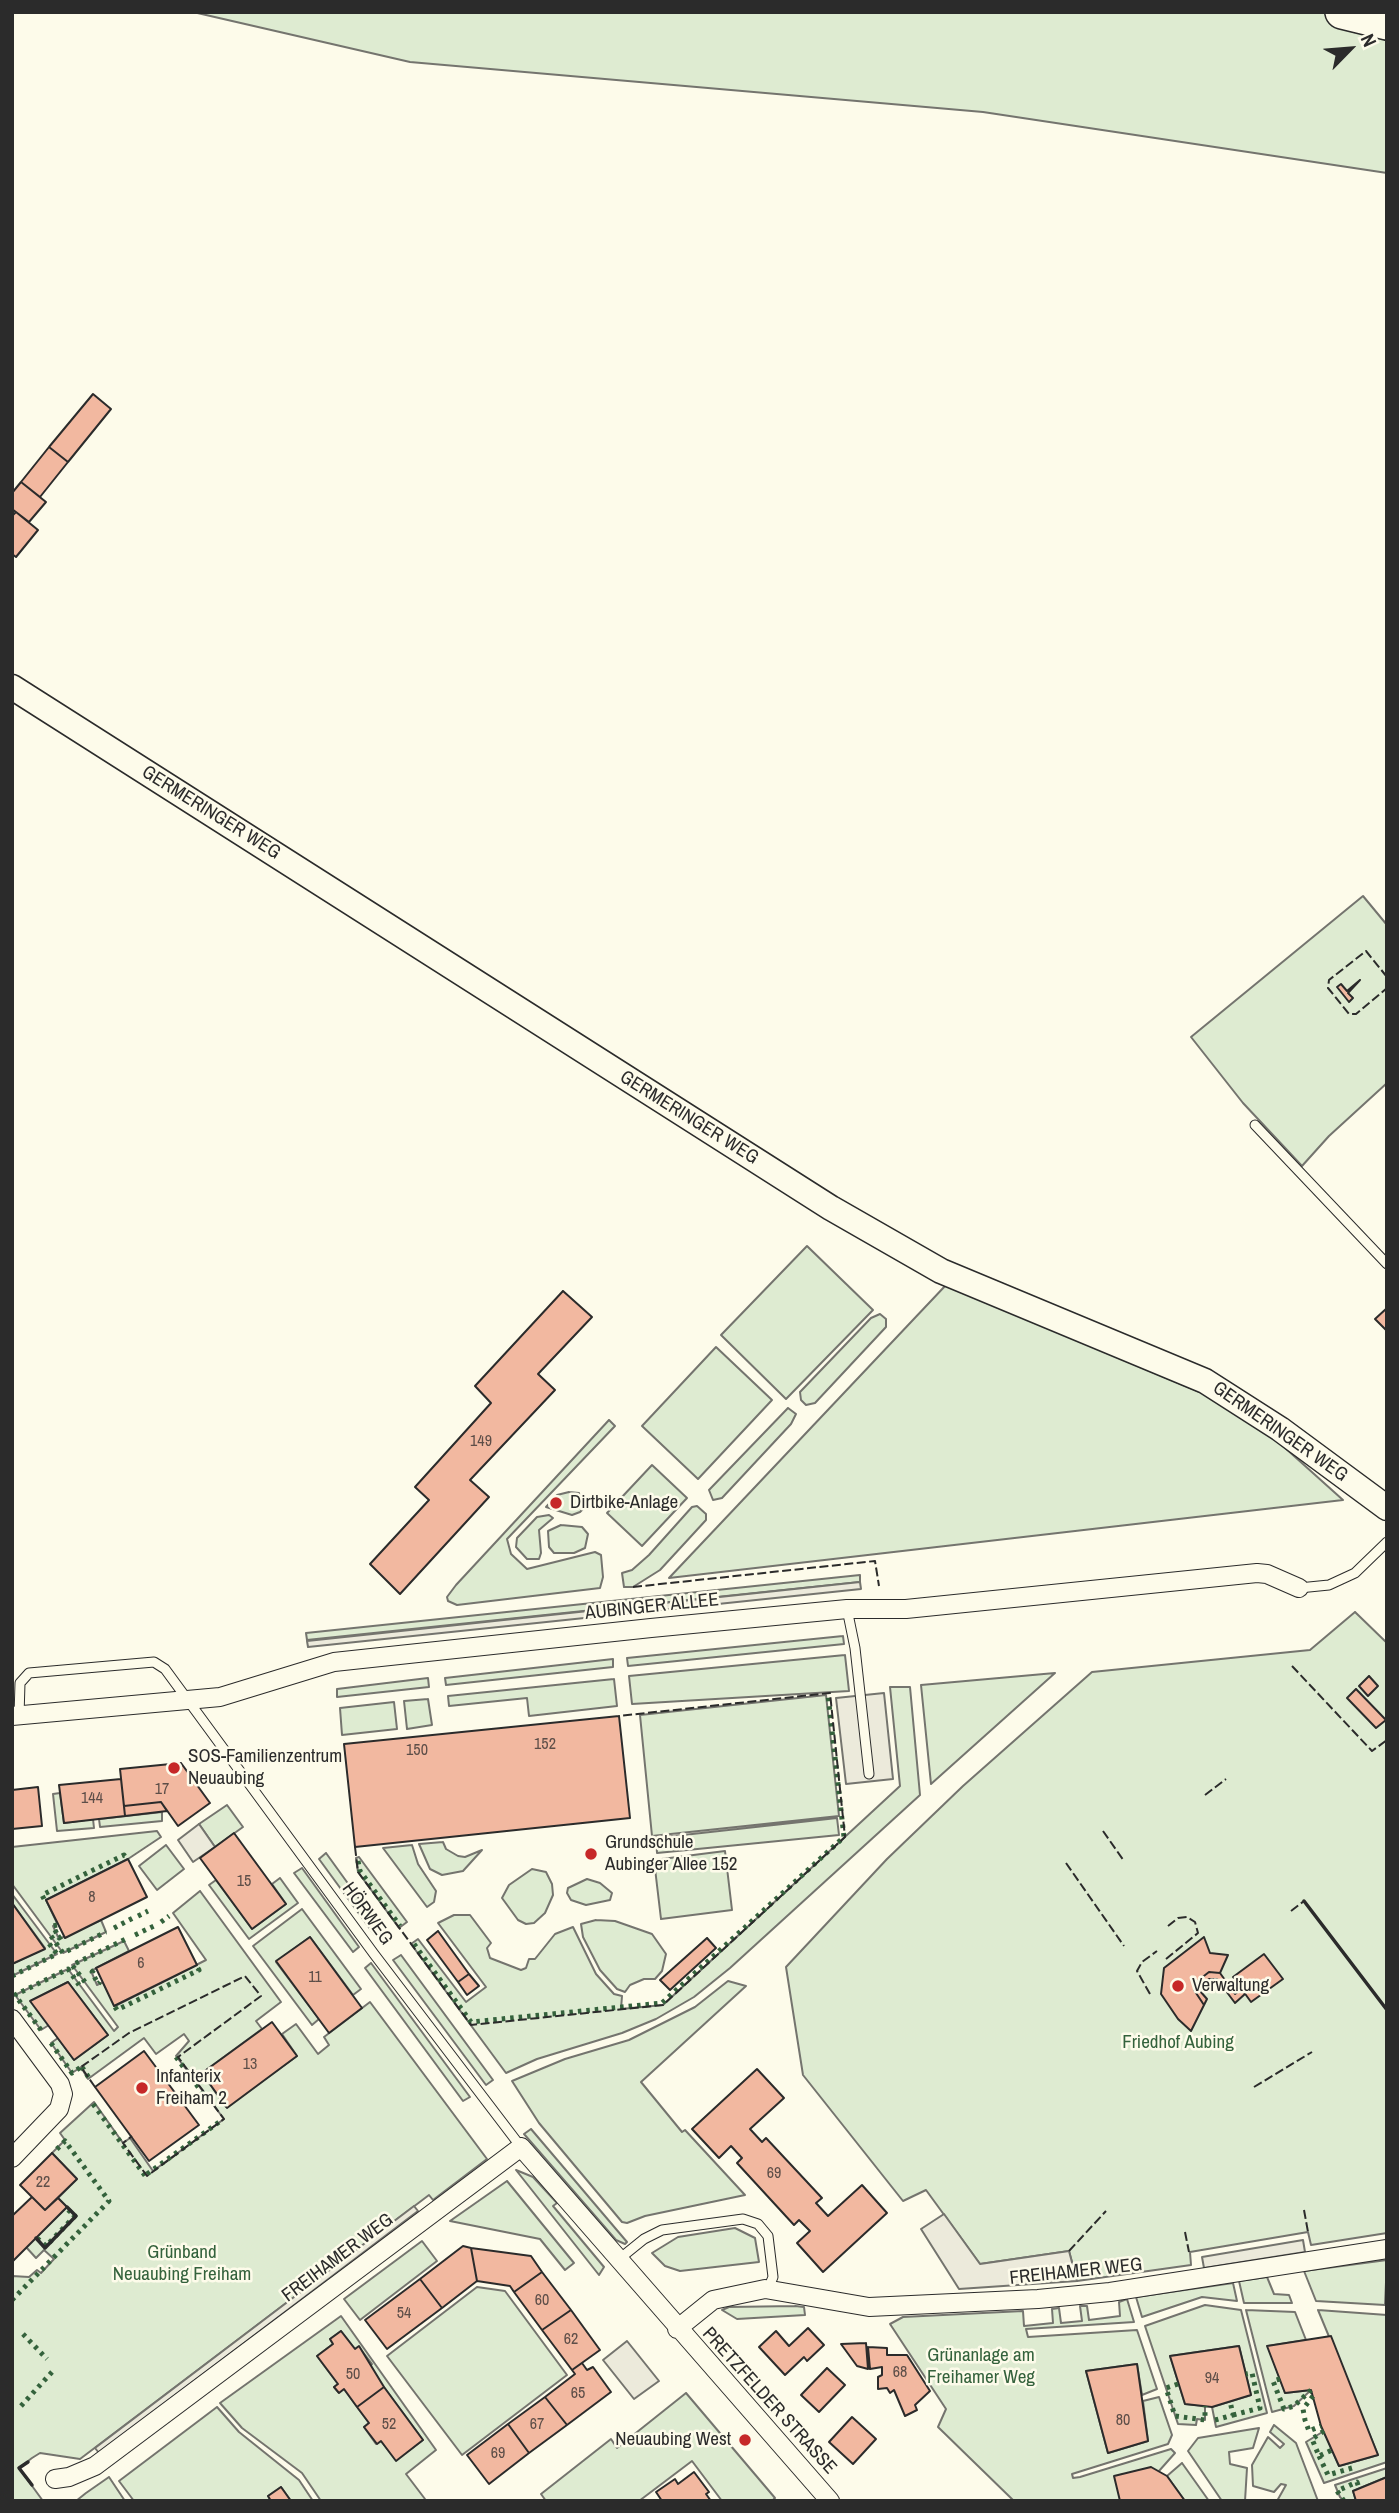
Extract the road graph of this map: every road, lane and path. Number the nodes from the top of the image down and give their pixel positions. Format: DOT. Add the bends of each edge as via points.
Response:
graph roads {
  1 [pos="1342,12"];
  2 [pos="1387,23"];
  3 [pos="12,687"];
  4 [pos="1255,1125"];
  5 [pos="1387,1264"];
  6 [pos="1387,1508"];
  7 [pos="1387,1542"];
  8 [pos="1298,1588"];
  9 [pos="847,1609"];
  10 [pos="187,1700"];
  11 [pos="15,1716"];
  12 [pos="869,1774"];
  13 [pos="12,2019"];
  14 [pos="521,2147"];
  15 [pos="12,2158"];
  16 [pos="1387,2249"];
  17 [pos="618,2260"];
  18 [pos="768,2289"];
  19 [pos="677,2329"];
  20 [pos="55,2479"];
  21 [pos="830,2501"];
  1 -- 2 [label="highway"];
  3 -- 6 [label="street, GERMERINGER WEG" via="831,1208 941,1271 1205,1381 1280,1429"];
  4 -- 5 [label="lane"];
  7 -- 8 [label="lane" via="1355,1573 1329,1585"];
  8 -- 9 [label="street, AUBINGER ALLEE" via="1256,1573 906,1609"];
  9 -- 10 [label="street, AUBINGER ALLEE" via="334,1662 235,1693"];
  9 -- 12 [label="lane"];
  10 -- 11 [label="street, AUBINGER ALLEE"];
  10 -- 11 [label="lane, HÖRWEG" via="165,1669 154,1662 29,1673 20,1683"];
  10 -- 14 [label="lane, HÖRWEG"];
  13 -- 15 [label="street" via="60,2084 62,2103"];
  14 -- 17 [label="street"];
  14 -- 20 [label="street, FREIHAMER WEG" via="95,2466"];
  16 -- 18 [label="street, FREIHAMER WEG" via="1046,2298 869,2307"];
  17 -- 18 [label="lane" via="662,2230 743,2219 758,2224 768,2236 773,2277"];
  17 -- 19 [label="street"];
  18 -- 19 [label="street, FREIHAMER WEG" via="713,2300"];
  19 -- 21 [label="street, PRETZFELDER STRASSE"];
}
